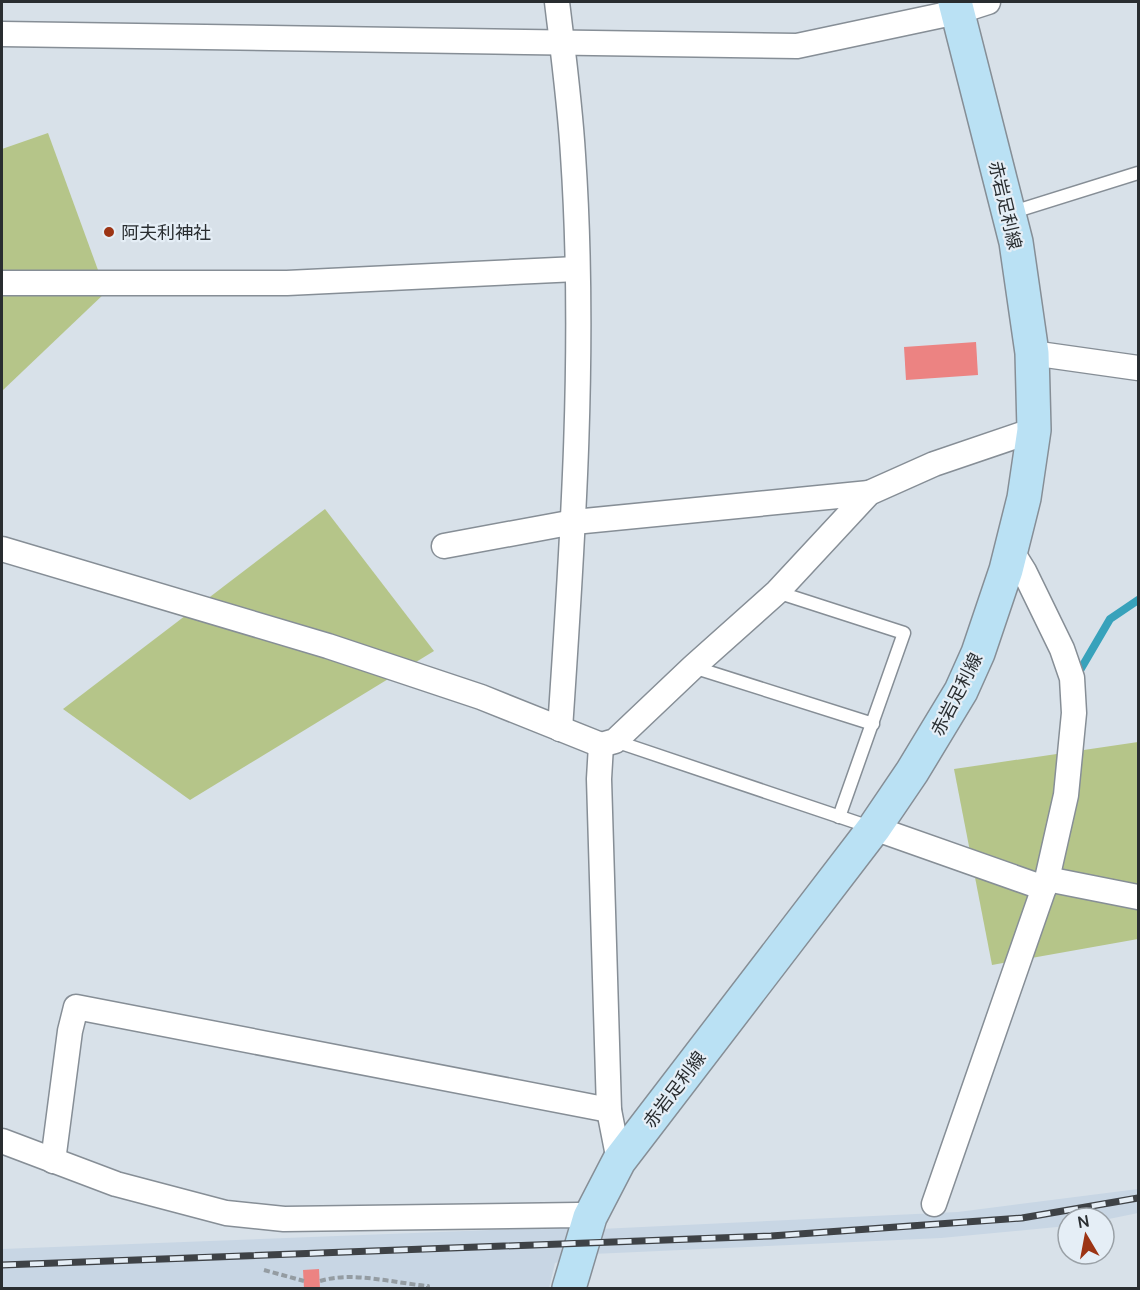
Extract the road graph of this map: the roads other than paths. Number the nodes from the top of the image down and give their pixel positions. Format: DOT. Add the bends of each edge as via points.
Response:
graph roads {
  1 [pos="557,2"];
  2 [pos="988,2"];
  3 [pos="956,7"];
  4 [pos="2,34"];
  5 [pos="561,42"];
  6 [pos="1138,173"];
  7 [pos="1009,214"];
  8 [pos="577,269"];
  9 [pos="2,283"];
  10 [pos="1032,353"];
  11 [pos="1138,368"];
  12 [pos="1034,430"];
  13 [pos="869,493"];
  14 [pos="574,522"];
  15 [pos="444,546"];
  16 [pos="2,549"];
  17 [pos="1011,550"];
  18 [pos="777,592"];
  19 [pos="693,667"];
  20 [pos="873,724"];
  21 [pos="560,729"];
  22 [pos="608,743"];
  23 [pos="839,817"];
  24 [pos="874,828"];
  25 [pos="1046,883"];
  26 [pos="1138,897"];
  27 [pos="609,1110"];
  28 [pos="2,1141"];
  29 [pos="53,1161"];
  30 [pos="619,1161"];
  31 [pos="934,1204"];
  32 [pos="590,1217"];
  33 [pos="570,1288"];
  1 -- 5 [label="street"];
  2 -- 3 [label="street"];
  3 -- 5 [label="street" via="797,46"];
  3 -- 7 [label="main road, 赤岩足利線"];
  4 -- 5 [label="street"];
  5 -- 8 [label="street" via="573,155"];
  6 -- 7 [label="lane"];
  7 -- 10 [label="main road, 赤岩足利線"];
  8 -- 9 [label="street" via="287,283"];
  8 -- 14 [label="street"];
  10 -- 11 [label="street"];
  10 -- 12 [label="main road, 赤岩足利線"];
  12 -- 13 [label="street" via="934,464"];
  12 -- 17 [label="main road, 赤岩足利線"];
  13 -- 14 [label="street"];
  13 -- 18 [label="street"];
  14 -- 15 [label="street"];
  14 -- 21 [label="street"];
  16 -- 21 [label="street" via="328,646 482,697"];
  17 -- 24 [label="main road, 赤岩足利線" via="978,653 961,691"];
  17 -- 25 [label="street" via="1057,639 1072,678 1074,713 1066,795"];
  18 -- 19 [label="street"];
  18 -- 20 [label="lane" via="904,633"];
  19 -- 20 [label="lane"];
  19 -- 22 [label="street"];
  20 -- 23 [label="lane"];
  21 -- 22 [label="street"];
  22 -- 23 [label="lane"];
  22 -- 27 [label="street" via="599,779"];
  23 -- 24 [label="lane"];
  24 -- 25 [label="street"];
  24 -- 30 [label="main road, 赤岩足利線"];
  25 -- 26 [label="street"];
  25 -- 31 [label="street"];
  27 -- 29 [label="street" via="76,1007"];
  27 -- 30 [label="street"];
  28 -- 29 [label="street"];
  29 -- 32 [label="street" via="116,1184 226,1213 284,1219"];
  30 -- 32 [label="main road, 赤岩足利線"];
  32 -- 33 [label="main road, 赤岩足利線"];
}
